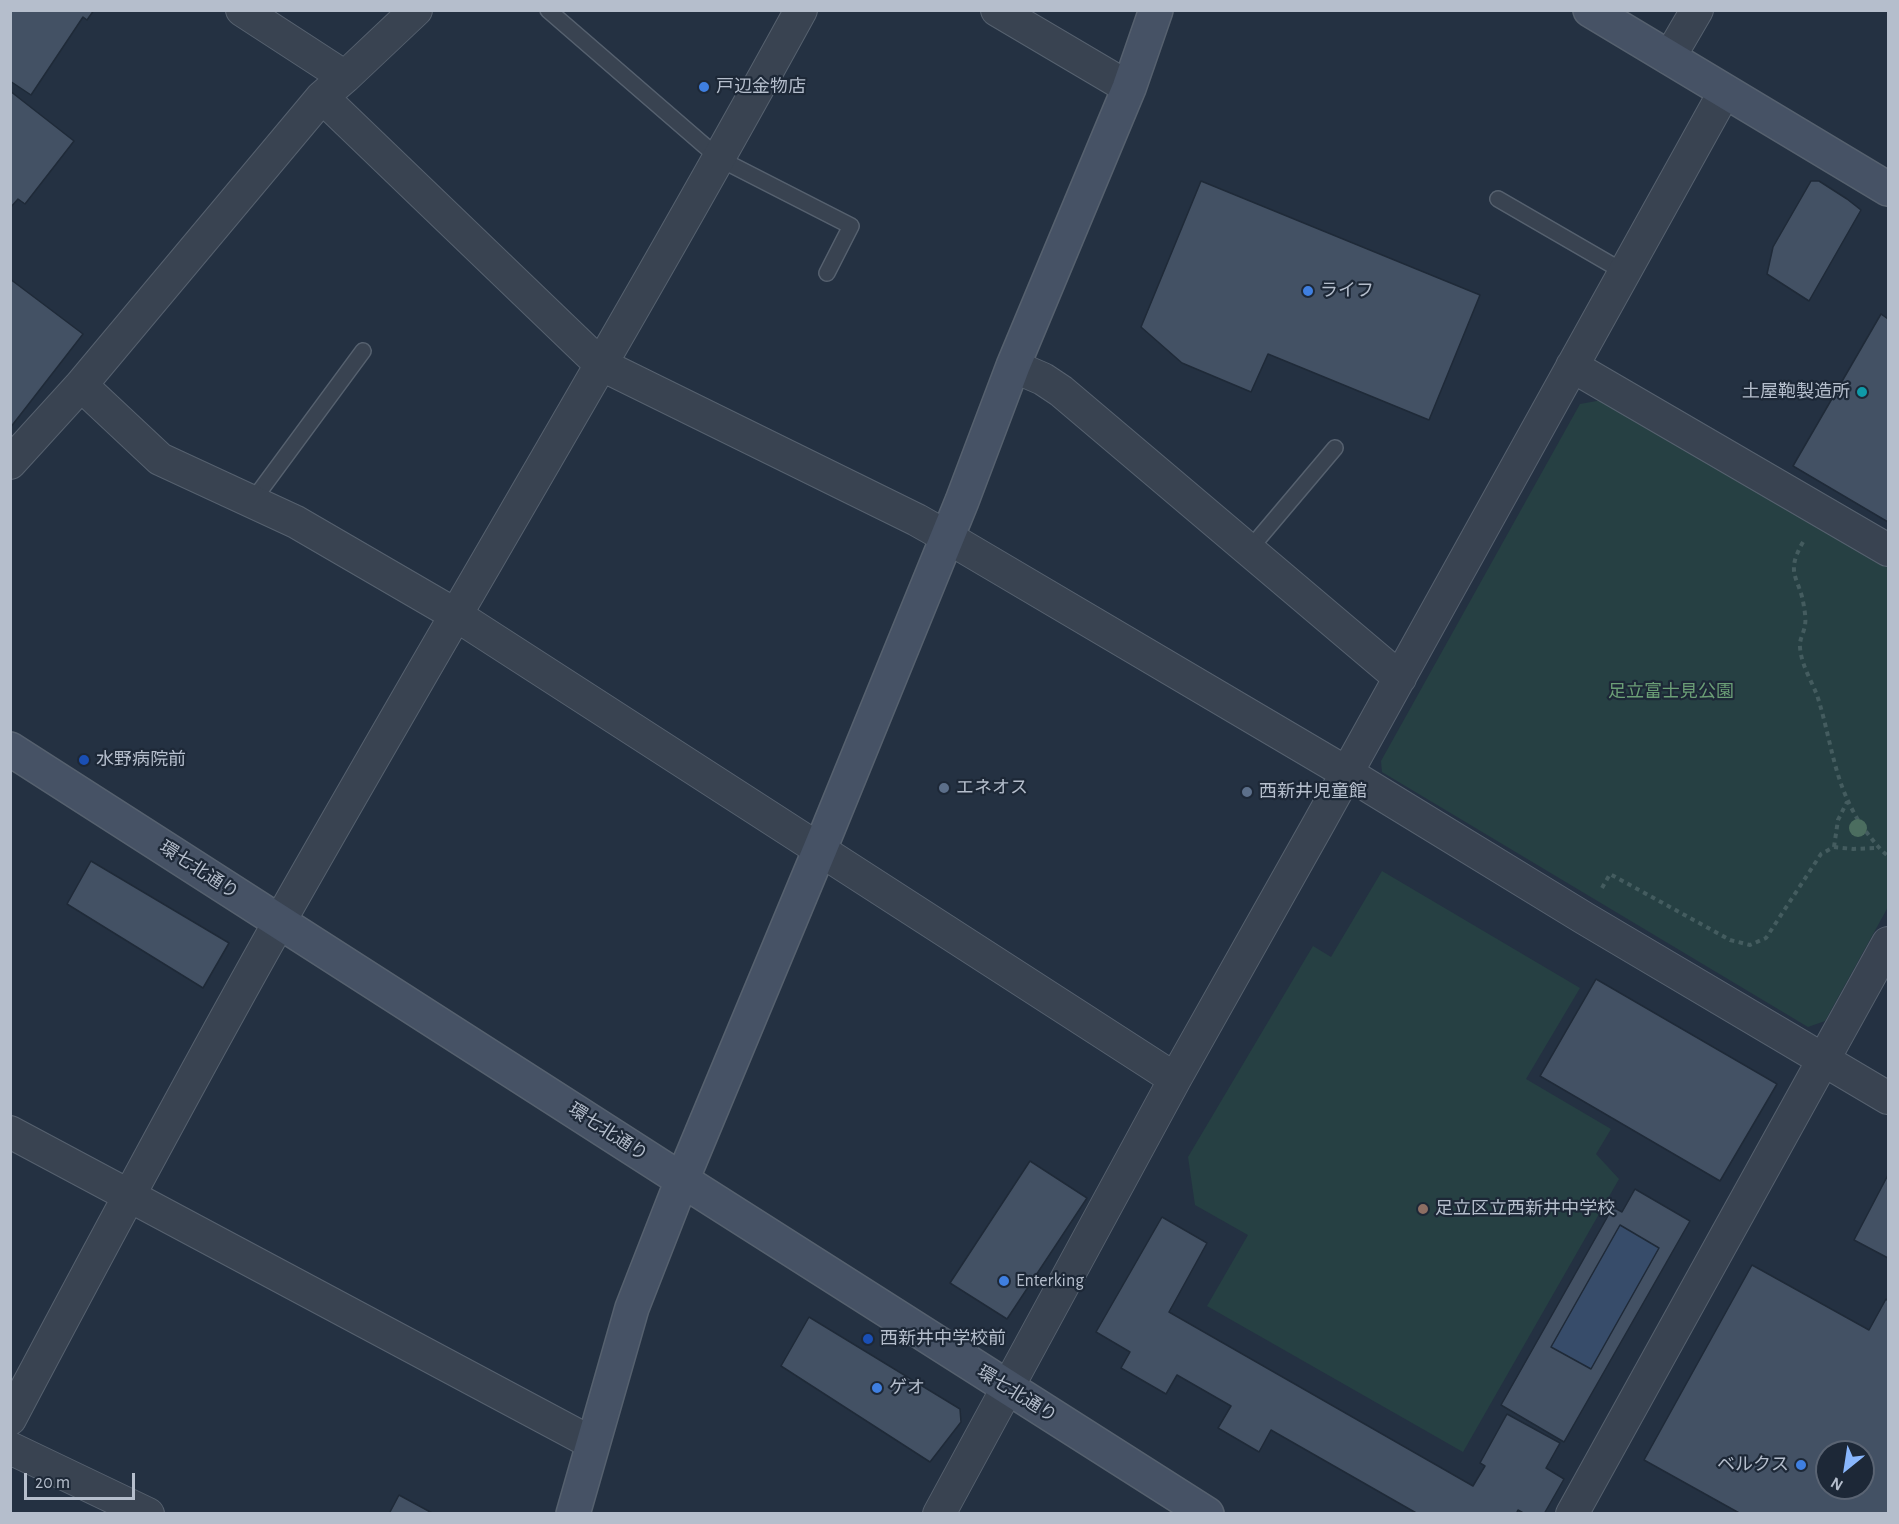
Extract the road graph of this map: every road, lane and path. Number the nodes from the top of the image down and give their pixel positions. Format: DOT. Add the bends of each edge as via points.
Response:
graph roads {
  1 [pos="242,10"];
  2 [pos="416,10"];
  3 [pos="548,10"];
  4 [pos="801,10"];
  5 [pos="997,10"];
  6 [pos="1156,10"];
  7 [pos="1590,10"];
  8 [pos="1697,10"];
  9 [pos="1669,58"];
  10 [pos="334,87"];
  11 [pos="1129,88"];
  12 [pos="1725,91"];
  13 [pos="720,159"];
  14 [pos="1888,189"];
  15 [pos="1498,199"];
  16 [pos="1624,272"];
  17 [pos="827,273"];
  18 [pos="363,351"];
  19 [pos="600,364"];
  20 [pos="1013,366"];
  21 [pos="1572,366"];
  22 [pos="81,385"];
  23 [pos="1335,448"];
  24 [pos="10,462"];
  25 [pos="252,503"];
  26 [pos="1808,534"];
  27 [pos="947,537"];
  28 [pos="1888,550"];
  29 [pos="1248,551"];
  30 [pos="456,615"];
  31 [pos="1400,678"];
  32 [pos="10,749"];
  33 [pos="1347,773"];
  34 [pos="1847,802"];
  35 [pos="1834,847"];
  36 [pos="1877,848"];
  37 [pos="820,849"];
  38 [pos="1888,855"];
  39 [pos="1599,893"];
  40 [pos="280,922"];
  41 [pos="1888,943"];
  42 [pos="1823,1059"];
  43 [pos="1175,1079"];
  44 [pos="1888,1098"];
  45 [pos="10,1132"];
  46 [pos="682,1180"];
  47 [pos="128,1196"];
  48 [pos="1008,1388"];
  49 [pos="10,1419"];
  50 [pos="592,1443"];
  51 [pos="10,1448"];
  52 [pos="148,1514"];
  53 [pos="573,1514"];
  54 [pos="939,1514"];
  55 [pos="1207,1514"];
  56 [pos="1572,1514"];
  1 -- 10 [label="street"];
  2 -- 10 [label="street"];
  3 -- 13 [label="lane"];
  4 -- 13 [label="street"];
  5 -- 11 [label="street"];
  6 -- 11 [label="street"];
  7 -- 9 [label="street"];
  8 -- 9 [label="street"];
  9 -- 12 [label="street"];
  10 -- 19 [label="street"];
  10 -- 22 [label="street"];
  11 -- 20 [label="street"];
  12 -- 14 [label="street"];
  12 -- 16 [label="street"];
  13 -- 17 [label="lane" via="851,226"];
  13 -- 19 [label="street"];
  15 -- 16 [label="lane"];
  16 -- 21 [label="street"];
  18 -- 25 [label="lane"];
  19 -- 27 [label="street"];
  19 -- 30 [label="street"];
  20 -- 27 [label="street"];
  20 -- 29 [label="street" via="1061,391"];
  21 -- 28 [label="street"];
  21 -- 31 [label="street"];
  22 -- 24 [label="street"];
  22 -- 25 [label="street" via="160,459"];
  23 -- 29 [label="lane"];
  25 -- 30 [label="street" via="296,522"];
  26 -- 34 [label="path" via="1793,568 1806,623 1799,645"];
  27 -- 33 [label="street"];
  27 -- 37 [label="street"];
  29 -- 31 [label="street"];
  30 -- 37 [label="street"];
  30 -- 40 [label="street"];
  31 -- 33 [label="street"];
  32 -- 40 [label="street, 環七北通り"];
  33 -- 42 [label="street"];
  33 -- 43 [label="street"];
  34 -- 35 [label="path" via="1838,820"];
  34 -- 36 [label="path"];
  35 -- 36 [label="path"];
  35 -- 39 [label="path" via="1821,854 1766,938 1750,945 1730,940 1610,874"];
  36 -- 38 [label="path"];
  37 -- 43 [label="street"];
  37 -- 46 [label="street"];
  40 -- 46 [label="street, 環七北通り"];
  40 -- 47 [label="street"];
  41 -- 42 [label="street"];
  42 -- 44 [label="street"];
  42 -- 56 [label="street"];
  43 -- 48 [label="street"];
  45 -- 47 [label="street"];
  46 -- 48 [label="street, 環七北通り"];
  46 -- 50 [label="street" via="632,1308"];
  47 -- 49 [label="street"];
  47 -- 50 [label="street"];
  48 -- 54 [label="street"];
  48 -- 55 [label="street, 環七北通り"];
  50 -- 53 [label="street"];
  51 -- 52 [label="street"];
}
